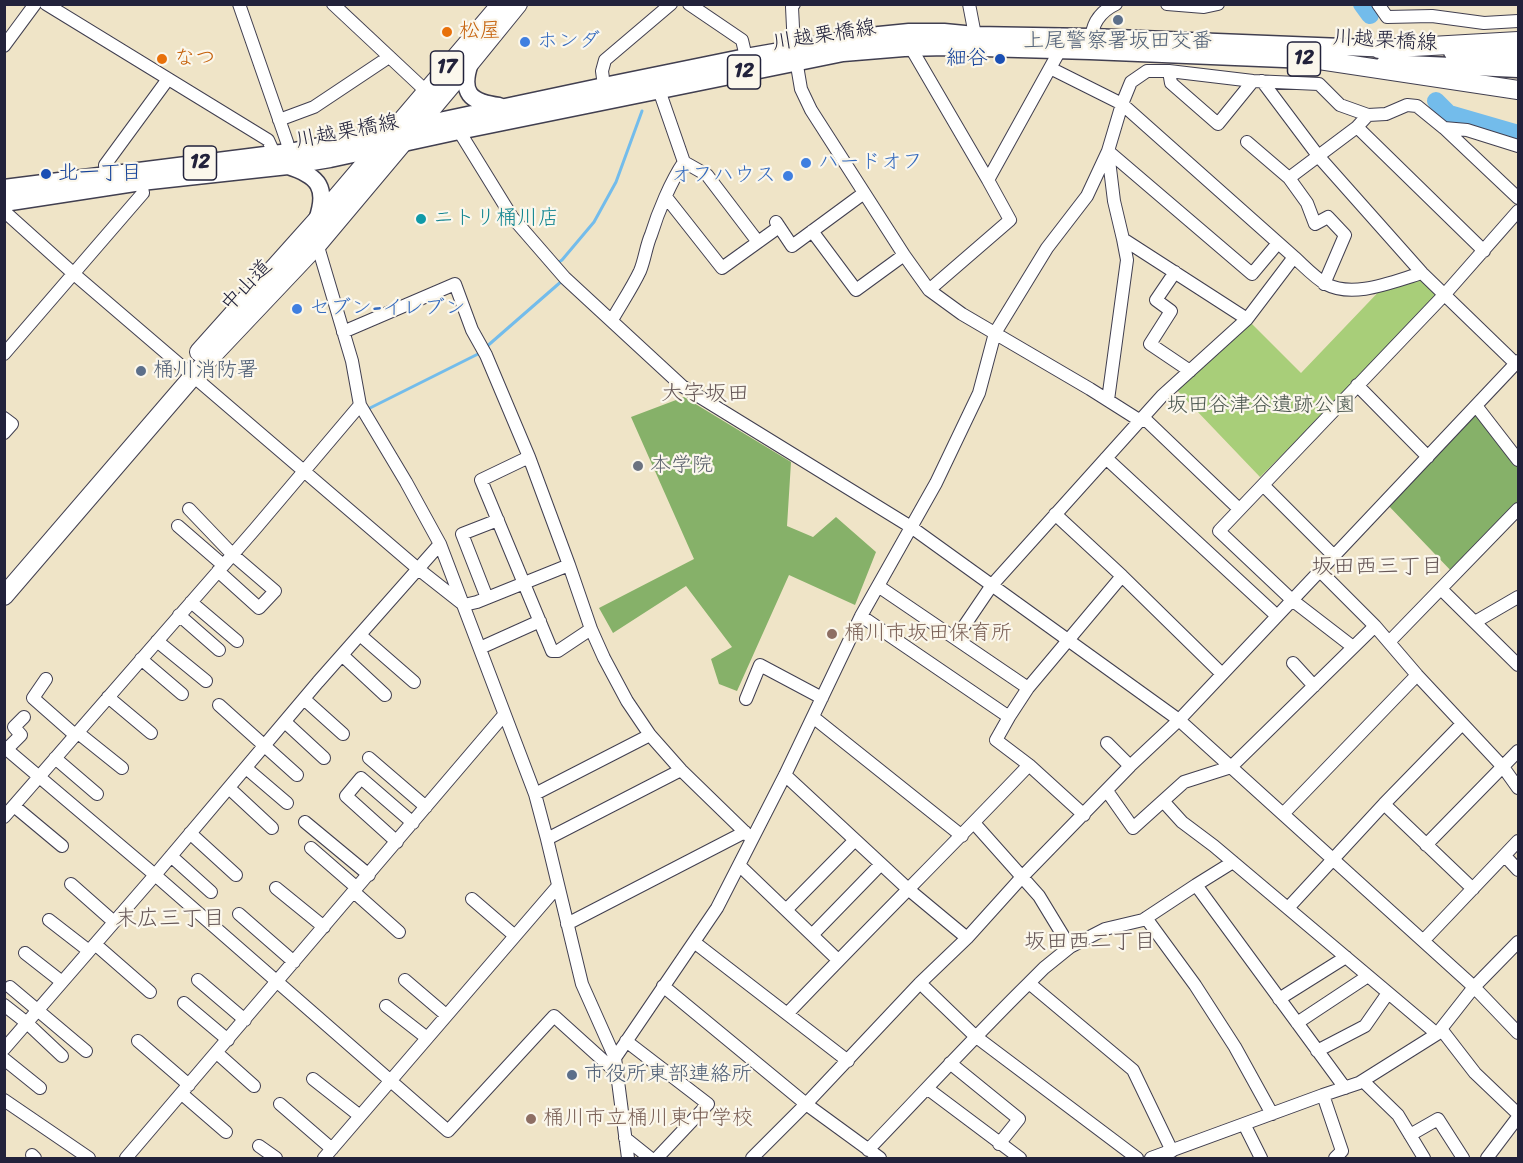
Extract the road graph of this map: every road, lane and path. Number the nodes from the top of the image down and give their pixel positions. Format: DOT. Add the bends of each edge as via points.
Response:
graph roads {
  1 [pos="36,4"];
  2 [pos="46,4"];
  3 [pos="333,4"];
  4 [pos="501,4"];
  5 [pos="518,4"];
  6 [pos="671,4"];
  7 [pos="689,4"];
  8 [pos="794,4"];
  9 [pos="969,4"];
  10 [pos="1116,4"];
  11 [pos="1167,4"];
  12 [pos="1218,4"];
  13 [pos="1378,4"];
  14 [pos="240,5"];
  15 [pos="1518,21"];
  16 [pos="975,35"];
  17 [pos="1518,41"];
  18 [pos="1091,44"];
  19 [pos="4,46"];
  20 [pos="911,48"];
  21 [pos="1379,49"];
  22 [pos="1060,50"];
  23 [pos="1518,54"];
  24 [pos="795,55"];
  25 [pos="389,57"];
  26 [pos="746,57"];
  27 [pos="1319,60"];
  28 [pos="470,63"];
  29 [pos="1050,68"];
  30 [pos="1518,69"];
  31 [pos="1169,70"];
  32 [pos="168,79"];
  33 [pos="1257,81"];
  34 [pos="604,86"];
  35 [pos="659,90"];
  36 [pos="1518,90"];
  37 [pos="427,92"];
  38 [pos="1122,104"];
  39 [pos="503,107"];
  40 [pos="1368,115"];
  41 [pos="279,120"];
  42 [pos="418,126"];
  43 [pos="1357,127"];
  44 [pos="1444,128"];
  45 [pos="459,131"];
  46 [pos="398,137"];
  47 [pos="1247,142"];
  48 [pos="1518,146"];
  49 [pos="378,149"];
  50 [pos="1108,151"];
  51 [pos="283,157"];
  52 [pos="1319,157"];
  53 [pos="684,162"];
  54 [pos="106,175"];
  55 [pos="1289,178"];
  56 [pos="988,180"];
  57 [pos="141,183"];
  58 [pos="4,188"];
  59 [pos="864,193"];
  60 [pos="666,197"];
  61 [pos="1518,198"];
  62 [pos="4,203"];
  63 [pos="4,210"];
  64 [pos="1518,211"];
  65 [pos="315,230"];
  66 [pos="812,231"];
  67 [pos="1123,239"];
  68 [pos="758,242"];
  69 [pos="1278,243"];
  70 [pos="1484,250"];
  71 [pos="904,255"];
  72 [pos="1294,257"];
  73 [pos="1175,272"];
  74 [pos="1422,273"];
  75 [pos="74,274"];
  76 [pos="1324,284"];
  77 [pos="929,290"];
  78 [pos="1444,294"];
  79 [pos="1247,319"];
  80 [pos="612,320"];
  81 [pos="343,332"];
  82 [pos="995,333"];
  83 [pos="4,354"];
  84 [pos="1517,362"];
  85 [pos="189,371"];
  86 [pos="1190,371"];
  87 [pos="1358,385"];
  88 [pos="1108,400"];
  89 [pos="360,405"];
  90 [pos="1476,406"];
  91 [pos="4,418"];
  92 [pos="1139,420"];
  93 [pos="4,433"];
  94 [pos="1517,456"];
  95 [pos="529,457"];
  96 [pos="1428,457"];
  97 [pos="1106,458"];
  98 [pos="305,470"];
  99 [pos="1263,485"];
  100 [pos="189,509"];
  101 [pos="1239,509"];
  102 [pos="1518,509"];
  103 [pos="1055,514"];
  104 [pos="498,520"];
  105 [pos="178,526"];
  106 [pos="911,526"];
  107 [pos="440,544"];
  108 [pos="233,555"];
  109 [pos="1334,556"];
  110 [pos="569,565"];
  111 [pos="221,568"];
  112 [pos="417,568"];
  113 [pos="1320,571"];
  114 [pos="1122,576"];
  115 [pos="4,578"];
  116 [pos="524,583"];
  117 [pos="992,585"];
  118 [pos="878,586"];
  119 [pos="1441,590"];
  120 [pos="4,596"];
  121 [pos="1518,597"];
  122 [pos="487,598"];
  123 [pos="1292,600"];
  124 [pos="191,602"];
  125 [pos="464,605"];
  126 [pos="179,615"];
  127 [pos="861,616"];
  128 [pos="1277,616"];
  129 [pos="540,621"];
  130 [pos="1474,622"];
  131 [pos="1375,626"];
  132 [pos="591,629"];
  133 [pos="360,634"];
  134 [pos="956,639"];
  135 [pos="1068,640"];
  136 [pos="157,641"];
  137 [pos="237,641"];
  138 [pos="1389,642"];
  139 [pos="1353,647"];
  140 [pos="480,648"];
  141 [pos="219,650"];
  142 [pos="342,655"];
  143 [pos="141,659"];
  144 [pos="1293,663"];
  145 [pos="1518,665"];
  146 [pos="1222,674"];
  147 [pos="1417,675"];
  148 [pos="46,680"];
  149 [pos="206,681"];
  150 [pos="414,682"];
  151 [pos="1314,686"];
  152 [pos="1028,688"];
  153 [pos="182,694"];
  154 [pos="385,695"];
  155 [pos="108,696"];
  156 [pos="822,698"];
  157 [pos="304,699"];
  158 [pos="746,699"];
  159 [pos="219,705"];
  160 [pos="504,716"];
  161 [pos="24,717"];
  162 [pos="813,717"];
  163 [pos="1009,717"];
  164 [pos="1179,720"];
  165 [pos="285,722"];
  166 [pos="1462,724"];
  167 [pos="151,733"];
  168 [pos="76,734"];
  169 [pos="343,734"];
  170 [pos="650,735"];
  171 [pos="1107,743"];
  172 [pos="265,745"];
  173 [pos="6,748"];
  174 [pos="1518,751"];
  175 [pos="55,758"];
  176 [pos="324,758"];
  177 [pos="369,758"];
  178 [pos="1029,765"];
  179 [pos="1130,766"];
  180 [pos="1231,767"];
  181 [pos="1503,767"];
  182 [pos="122,768"];
  183 [pos="246,768"];
  184 [pos="681,770"];
  185 [pos="297,775"];
  186 [pos="785,775"];
  187 [pos="39,777"];
  188 [pos="229,788"];
  189 [pos="1518,788"];
  190 [pos="1107,791"];
  191 [pos="97,794"];
  192 [pos="535,794"];
  193 [pos="1163,801"];
  194 [pos="287,803"];
  195 [pos="1384,804"];
  196 [pos="14,806"];
  197 [pos="426,807"];
  198 [pos="1282,814"];
  199 [pos="1084,815"];
  200 [pos="4,817"];
  201 [pos="305,822"];
  202 [pos="412,823"];
  203 [pos="974,823"];
  204 [pos="272,828"];
  205 [pos="190,833"];
  206 [pos="749,836"];
  207 [pos="962,836"];
  208 [pos="548,839"];
  209 [pos="855,840"];
  210 [pos="1518,841"];
  211 [pos="397,842"];
  212 [pos="1426,845"];
  213 [pos="62,846"];
  214 [pos="311,849"];
  215 [pos="171,856"];
  216 [pos="1505,856"];
  217 [pos="1333,859"];
  218 [pos="1233,862"];
  219 [pos="881,864"];
  220 [pos="740,865"];
  221 [pos="1518,870"];
  222 [pos="369,874"];
  223 [pos="155,875"];
  224 [pos="236,875"];
  225 [pos="1023,877"];
  226 [pos="71,884"];
  227 [pos="1196,885"];
  228 [pos="558,886"];
  229 [pos="276,888"];
  230 [pos="908,889"];
  231 [pos="1473,889"];
  232 [pos="356,890"];
  233 [pos="211,892"];
  234 [pos="472,899"];
  235 [pos="1288,908"];
  236 [pos="786,910"];
  237 [pos="239,914"];
  238 [pos="1146,918"];
  239 [pos="50,920"];
  240 [pos="114,922"];
  241 [pos="567,924"];
  242 [pos="324,927"];
  243 [pos="399,932"];
  244 [pos="812,935"];
  245 [pos="515,936"];
  246 [pos="967,938"];
  247 [pos="1423,941"];
  248 [pos="694,942"];
  249 [pos="1518,942"];
  250 [pos="1070,947"];
  251 [pos="92,948"];
  252 [pos="25,954"];
  253 [pos="1346,957"];
  254 [pos="838,960"];
  255 [pos="294,962"];
  256 [pos="1368,976"];
  257 [pos="405,980"];
  258 [pos="198,981"];
  259 [pos="62,982"];
  260 [pos="277,982"];
  261 [pos="920,983"];
  262 [pos="1029,983"];
  263 [pos="663,986"];
  264 [pos="10,987"];
  265 [pos="1474,987"];
  266 [pos="150,993"];
  267 [pos="1389,993"];
  268 [pos="1279,999"];
  269 [pos="184,1004"];
  270 [pos="4,1005"];
  271 [pos="386,1006"];
  272 [pos="38,1010"];
  273 [pos="787,1014"];
  274 [pos="446,1015"];
  275 [pos="245,1020"];
  276 [pos="27,1023"];
  277 [pos="1297,1023"];
  278 [pos="1439,1032"];
  279 [pos="1518,1033"];
  280 [pos="975,1036"];
  281 [pos="427,1038"];
  282 [pos="228,1040"];
  283 [pos="138,1041"];
  284 [pos="626,1041"];
  285 [pos="4,1049"];
  286 [pos="86,1051"];
  287 [pos="1317,1051"];
  288 [pos="217,1053"];
  289 [pos="62,1056"];
  290 [pos="615,1058"];
  291 [pos="4,1059"];
  292 [pos="848,1061"];
  293 [pos="950,1064"];
  294 [pos="616,1072"];
  295 [pos="313,1079"];
  296 [pos="391,1080"];
  297 [pos="1363,1081"];
  298 [pos="254,1086"];
  299 [pos="40,1088"];
  300 [pos="1344,1088"];
  301 [pos="928,1089"];
  302 [pos="185,1090"];
  303 [pos="1323,1095"];
  304 [pos="4,1100"];
  305 [pos="280,1104"];
  306 [pos="806,1104"];
  307 [pos="1272,1114"];
  308 [pos="1518,1115"];
  309 [pos="360,1116"];
  310 [pos="1244,1124"];
  311 [pos="226,1132"];
  312 [pos="1410,1135"];
  313 [pos="625,1138"];
  314 [pos="999,1144"];
  315 [pos="259,1146"];
  316 [pos="868,1150"];
  317 [pos="1172,1151"];
  318 [pos="330,1155"];
  319 [pos="1341,1156"];
  320 [pos="89,1158"];
  321 [pos="126,1158"];
  322 [pos="276,1158"];
  323 [pos="628,1158"];
  324 [pos="651,1158"];
  325 [pos="657,1158"];
  326 [pos="752,1158"];
  327 [pos="880,1158"];
  328 [pos="1020,1158"];
  329 [pos="1137,1158"];
  330 [pos="1151,1158"];
  331 [pos="1261,1158"];
  332 [pos="1424,1158"];
  333 [pos="1463,1158"];
  334 [pos="1487,1158"];
  1 -- 19 [label="street"];
  2 -- 32 [label="street"];
  3 -- 25 [label="street"];
  4 -- 37 [label="highway, 中山道 / 17"];
  5 -- 28 [label="highway, 中山道 / 17"];
  6 -- 34 [label="street" via="604,60"];
  7 -- 26 [label="street" via="742,40"];
  8 -- 24 [label="street"];
  9 -- 16 [label="street"];
  10 -- 18 [label="street" via="1095,22"];
  11 -- 12 [label="street"];
  13 -- 15 [label="street" via="1387,17 1432,16 1484,24"];
  14 -- 41 [label="street"];
  16 -- 18 [label="main road, 川越栗橋線 / 12"];
  16 -- 24 [label="main road, 川越栗橋線 / 12" via="909,32 843,39"];
  17 -- 21 [label="highway"];
  18 -- 21 [label="main road, 川越栗橋線 / 12"];
  18 -- 22 [label="main road, 川越栗橋線 / 12"];
  18 -- 27 [label="main road, 川越栗橋線 / 12"];
  20 -- 22 [label="main road, 川越栗橋線 / 12"];
  20 -- 24 [label="main road, 川越栗橋線 / 12"];
  20 -- 56 [label="street"];
  21 -- 23 [label="main road, 川越栗橋線 / 12"];
  22 -- 29 [label="street"];
  24 -- 26 [label="main road, 川越栗橋線 / 12"];
  24 -- 35 [label="main road, 川越栗橋線 / 12"];
  24 -- 59 [label="street" via="801,89 811,110"];
  25 -- 37 [label="street"];
  25 -- 41 [label="street" via="314,107"];
  26 -- 34 [label="main road, 川越栗橋線 / 12"];
  27 -- 30 [label="main road, 川越栗橋線 / 12"];
  27 -- 36 [label="highway"];
  28 -- 39 [label="main road" via="466,83 472,97"];
  28 -- 42 [label="highway, 中山道 / 17"];
  29 -- 38 [label="street"];
  29 -- 56 [label="street"];
  31 -- 33 [label="street"];
  31 -- 33 [label="street" via="1171,83 1218,124"];
  31 -- 38 [label="street" via="1147,70 1131,82"];
  32 -- 51 [label="street" via="268,140"];
  32 -- 54 [label="street" via="105,165"];
  33 -- 40 [label="street" via="1319,84 1340,105"];
  33 -- 52 [label="street"];
  34 -- 39 [label="main road, 川越栗橋線 / 12"];
  35 -- 45 [label="main road, 川越栗橋線 / 12"];
  35 -- 53 [label="street"];
  37 -- 46 [label="highway, 中山道 / 17"];
  38 -- 50 [label="street"];
  38 -- 69 [label="street"];
  39 -- 42 [label="main road, 川越栗橋線 / 12"];
  40 -- 43 [label="street"];
  40 -- 44 [label="street" via="1417,106"];
  41 -- 51 [label="street"];
  42 -- 46 [label="highway, 中山道 / 17"];
  43 -- 52 [label="street"];
  43 -- 70 [label="street"];
  44 -- 48 [label="street" via="1467,130"];
  44 -- 61 [label="street"];
  45 -- 46 [label="main road, 川越栗橋線 / 12"];
  45 -- 80 [label="street" via="512,218 565,278"];
  46 -- 49 [label="highway, 中山道 / 17"];
  46 -- 51 [label="main road, 川越栗橋線 / 12"];
  46 -- 65 [label="highway, 中山道 / 17"];
  47 -- 55 [label="street"];
  49 -- 51 [label="main road, 川越栗橋線 / 12" via="330,159"];
  49 -- 65 [label="highway, 中山道 / 17"];
  50 -- 67 [label="street"];
  50 -- 69 [label="street" via="1252,274"];
  50 -- 82 [label="street" via="1087,196 1047,248"];
  51 -- 54 [label="main road, 川越栗橋線 / 12"];
  51 -- 57 [label="main road, 川越栗橋線 / 12"];
  51 -- 65 [label="main road" via="321,189"];
  52 -- 55 [label="street"];
  52 -- 74 [label="street"];
  53 -- 60 [label="street"];
  53 -- 68 [label="street" via="707,175"];
  54 -- 58 [label="main road, 川越栗橋線 / 12"];
  55 -- 76 [label="street" via="1307,203 1315,224 1328,217 1345,235"];
  56 -- 77 [label="street" via="1010,220"];
  57 -- 62 [label="main road, 川越栗橋線 / 12"];
  57 -- 75 [label="street" via="143,193"];
  59 -- 66 [label="street"];
  59 -- 71 [label="street"];
  60 -- 68 [label="street" via="722,268"];
  60 -- 80 [label="street" via="641,268"];
  63 -- 75 [label="street"];
  64 -- 70 [label="street"];
  65 -- 81 [label="street"];
  65 -- 85 [label="highway, 中山道 / 17"];
  66 -- 68 [label="street" via="792,246 777,224"];
  66 -- 71 [label="street" via="856,290"];
  67 -- 73 [label="street"];
  67 -- 88 [label="street" via="1127,260"];
  69 -- 72 [label="street"];
  70 -- 78 [label="street"];
  71 -- 77 [label="street"];
  72 -- 76 [label="street"];
  72 -- 79 [label="street"];
  73 -- 79 [label="street"];
  73 -- 86 [label="street" via="1156,300 1171,311 1150,344"];
  74 -- 76 [label="street" via="1356,291"];
  74 -- 78 [label="street"];
  75 -- 83 [label="street"];
  75 -- 85 [label="street"];
  77 -- 82 [label="street"];
  78 -- 84 [label="street"];
  78 -- 87 [label="street"];
  79 -- 86 [label="street"];
  80 -- 106 [label="street" via="682,386"];
  81 -- 89 [label="street"];
  81 -- 95 [label="street" via="455,284"];
  82 -- 88 [label="street"];
  82 -- 106 [label="street" via="979,393"];
  84 -- 90 [label="street"];
  85 -- 98 [label="street"];
  85 -- 115 [label="highway, 中山道 / 17"];
  85 -- 120 [label="highway, 中山道 / 17"];
  86 -- 92 [label="street"];
  87 -- 96 [label="street"];
  87 -- 99 [label="street"];
  88 -- 92 [label="street"];
  89 -- 98 [label="street"];
  89 -- 107 [label="street"];
  90 -- 94 [label="street"];
  90 -- 96 [label="street"];
  91 -- 93 [label="street" via="12,424"];
  92 -- 97 [label="street"];
  92 -- 101 [label="street" via="1147,421"];
  95 -- 104 [label="street" via="481,480"];
  95 -- 110 [label="street"];
  96 -- 109 [label="street"];
  97 -- 103 [label="street"];
  97 -- 128 [label="street"];
  98 -- 108 [label="street"];
  98 -- 112 [label="street"];
  99 -- 101 [label="street"];
  99 -- 109 [label="street"];
  100 -- 108 [label="street"];
  101 -- 123 [label="street" via="1219,531"];
  102 -- 119 [label="street"];
  103 -- 114 [label="street"];
  103 -- 117 [label="street"];
  104 -- 116 [label="street"];
  104 -- 122 [label="street" via="462,534"];
  105 -- 111 [label="street"];
  106 -- 117 [label="street"];
  106 -- 118 [label="street"];
  107 -- 112 [label="street"];
  107 -- 125 [label="street"];
  108 -- 111 [label="street"];
  108 -- 111 [label="street" via="275,591 267,600 259,608"];
  109 -- 113 [label="street"];
  110 -- 116 [label="street"];
  110 -- 132 [label="street"];
  111 -- 124 [label="street"];
  112 -- 125 [label="street"];
  112 -- 133 [label="street"];
  113 -- 123 [label="street"];
  113 -- 131 [label="street"];
  114 -- 135 [label="street"];
  114 -- 146 [label="street"];
  116 -- 122 [label="street"];
  116 -- 129 [label="street"];
  117 -- 134 [label="street"];
  117 -- 135 [label="street"];
  118 -- 127 [label="street"];
  118 -- 134 [label="street"];
  119 -- 130 [label="street"];
  119 -- 138 [label="street"];
  121 -- 130 [label="street"];
  122 -- 125 [label="street"];
  123 -- 128 [label="street"];
  123 -- 139 [label="street"];
  124 -- 126 [label="street"];
  124 -- 137 [label="street"];
  125 -- 140 [label="street"];
  126 -- 136 [label="street"];
  126 -- 141 [label="street"];
  127 -- 156 [label="street"];
  127 -- 163 [label="street"];
  128 -- 146 [label="street"];
  129 -- 132 [label="street" via="552,651"];
  129 -- 140 [label="street"];
  130 -- 145 [label="street"];
  131 -- 138 [label="street"];
  131 -- 139 [label="street"];
  132 -- 170 [label="street" via="627,701"];
  133 -- 142 [label="street"];
  133 -- 150 [label="street"];
  134 -- 152 [label="street"];
  135 -- 152 [label="street"];
  135 -- 164 [label="street"];
  136 -- 143 [label="street"];
  136 -- 149 [label="street"];
  138 -- 147 [label="street"];
  139 -- 151 [label="street"];
  140 -- 160 [label="street"];
  142 -- 154 [label="street"];
  142 -- 157 [label="street"];
  143 -- 153 [label="street"];
  143 -- 155 [label="street"];
  144 -- 151 [label="street"];
  146 -- 164 [label="street"];
  147 -- 166 [label="street"];
  147 -- 198 [label="street"];
  148 -- 168 [label="street" via="33,698"];
  151 -- 180 [label="street"];
  152 -- 163 [label="street"];
  155 -- 167 [label="street"];
  155 -- 168 [label="street"];
  156 -- 158 [label="street" via="760,665"];
  156 -- 162 [label="street"];
  157 -- 165 [label="street"];
  157 -- 169 [label="street"];
  159 -- 172 [label="street"];
  160 -- 192 [label="street"];
  160 -- 197 [label="street"];
  161 -- 173 [label="street" via="14,727 21,735"];
  162 -- 186 [label="street"];
  162 -- 207 [label="street"];
  163 -- 178 [label="street" via="996,740"];
  164 -- 179 [label="street"];
  164 -- 180 [label="street"];
  165 -- 172 [label="street"];
  165 -- 176 [label="street"];
  166 -- 181 [label="street"];
  166 -- 195 [label="street"];
  168 -- 175 [label="street"];
  168 -- 182 [label="street"];
  170 -- 184 [label="street"];
  170 -- 192 [label="street"];
  171 -- 179 [label="street"];
  172 -- 183 [label="street"];
  172 -- 185 [label="street"];
  173 -- 187 [label="street"];
  174 -- 181 [label="street"];
  175 -- 187 [label="street"];
  175 -- 191 [label="street"];
  177 -- 197 [label="street"];
  178 -- 199 [label="street"];
  178 -- 203 [label="street"];
  179 -- 190 [label="street"];
  180 -- 193 [label="street" via="1184,782"];
  180 -- 198 [label="street"];
  181 -- 189 [label="street"];
  181 -- 212 [label="street"];
  183 -- 188 [label="street"];
  183 -- 194 [label="street"];
  184 -- 206 [label="street"];
  184 -- 208 [label="street"];
  186 -- 206 [label="street"];
  186 -- 209 [label="street"];
  187 -- 196 [label="street"];
  187 -- 223 [label="street"];
  188 -- 204 [label="street"];
  188 -- 205 [label="street"];
  190 -- 193 [label="street" via="1133,828"];
  190 -- 199 [label="street"];
  192 -- 208 [label="street"];
  193 -- 218 [label="street" via="1182,822"];
  195 -- 212 [label="street"];
  195 -- 217 [label="street"];
  196 -- 200 [label="street"];
  196 -- 213 [label="street"];
  197 -- 202 [label="street"];
  198 -- 217 [label="street"];
  199 -- 225 [label="street"];
  201 -- 222 [label="street"];
  202 -- 211 [label="street"];
  202 -- 211 [label="street" via="361,778 346,796"];
  203 -- 207 [label="street"];
  203 -- 225 [label="street"];
  205 -- 215 [label="street"];
  205 -- 224 [label="street"];
  206 -- 220 [label="street"];
  206 -- 241 [label="street"];
  207 -- 230 [label="street"];
  208 -- 228 [label="street"];
  209 -- 219 [label="street"];
  209 -- 236 [label="street"];
  210 -- 216 [label="street"];
  211 -- 222 [label="street"];
  212 -- 231 [label="street"];
  214 -- 232 [label="street"];
  215 -- 223 [label="street"];
  215 -- 233 [label="street"];
  216 -- 221 [label="street"];
  216 -- 231 [label="street"];
  217 -- 235 [label="street"];
  217 -- 247 [label="street"];
  218 -- 227 [label="street"];
  218 -- 235 [label="street"];
  219 -- 230 [label="street"];
  219 -- 244 [label="street"];
  220 -- 236 [label="street"];
  220 -- 248 [label="street"];
  222 -- 232 [label="street"];
  223 -- 240 [label="street"];
  223 -- 260 [label="street"];
  225 -- 246 [label="street"];
  225 -- 250 [label="street"];
  226 -- 240 [label="street"];
  227 -- 238 [label="street"];
  227 -- 268 [label="street"];
  228 -- 241 [label="street"];
  228 -- 245 [label="street"];
  229 -- 242 [label="street"];
  230 -- 246 [label="street"];
  230 -- 254 [label="street"];
  231 -- 247 [label="street"];
  232 -- 242 [label="street"];
  232 -- 243 [label="street"];
  234 -- 245 [label="street"];
  235 -- 253 [label="street"];
  236 -- 244 [label="street"];
  237 -- 255 [label="street"];
  238 -- 250 [label="street" via="1106,929"];
  238 -- 307 [label="street" via="1195,985"];
  239 -- 251 [label="street"];
  240 -- 251 [label="street"];
  241 -- 290 [label="street" via="582,984"];
  242 -- 255 [label="street"];
  244 -- 254 [label="street"];
  245 -- 274 [label="street"];
  246 -- 261 [label="street"];
  247 -- 265 [label="street"];
  248 -- 263 [label="street"];
  248 -- 273 [label="street"];
  249 -- 265 [label="street"];
  250 -- 262 [label="street"];
  251 -- 259 [label="street"];
  251 -- 266 [label="street"];
  252 -- 259 [label="street"];
  253 -- 256 [label="street"];
  253 -- 268 [label="street"];
  254 -- 273 [label="street"];
  255 -- 260 [label="street"];
  256 -- 267 [label="street"];
  256 -- 277 [label="street"];
  257 -- 274 [label="street"];
  258 -- 275 [label="street"];
  259 -- 272 [label="street"];
  260 -- 275 [label="street"];
  260 -- 296 [label="street"];
  261 -- 280 [label="street"];
  261 -- 292 [label="street"];
  262 -- 280 [label="street"];
  262 -- 317 [label="street" via="1132,1070"];
  263 -- 284 [label="street"];
  263 -- 306 [label="street"];
  264 -- 272 [label="street"];
  265 -- 278 [label="street"];
  265 -- 279 [label="street"];
  267 -- 278 [label="street"];
  267 -- 287 [label="street" via="1365,1026"];
  268 -- 277 [label="street"];
  269 -- 282 [label="street"];
  270 -- 276 [label="street"];
  271 -- 281 [label="street"];
  272 -- 276 [label="street"];
  272 -- 286 [label="street"];
  273 -- 292 [label="street"];
  274 -- 281 [label="street"];
  275 -- 282 [label="street"];
  276 -- 285 [label="street"];
  276 -- 289 [label="street"];
  277 -- 287 [label="street"];
  278 -- 297 [label="street"];
  278 -- 308 [label="street"];
  280 -- 293 [label="street"];
  280 -- 329 [label="street"];
  281 -- 296 [label="street"];
  282 -- 288 [label="street"];
  283 -- 302 [label="street"];
  284 -- 290 [label="street"];
  284 -- 325 [label="street" via="708,1104"];
  287 -- 300 [label="street"];
  288 -- 298 [label="street"];
  288 -- 302 [label="street"];
  290 -- 294 [label="street"];
  291 -- 299 [label="street"];
  292 -- 306 [label="street"];
  293 -- 301 [label="street"];
  293 -- 314 [label="street" via="1019,1119"];
  294 -- 296 [label="street" via="554,1016 448,1131"];
  294 -- 313 [label="street"];
  295 -- 309 [label="street"];
  296 -- 309 [label="street"];
  297 -- 300 [label="street"];
  297 -- 312 [label="street" via="1398,1115"];
  300 -- 303 [label="street"];
  301 -- 314 [label="street"];
  301 -- 316 [label="street"];
  302 -- 311 [label="street"];
  302 -- 321 [label="street"];
  303 -- 307 [label="street"];
  303 -- 319 [label="street"];
  304 -- 320 [label="street"];
  305 -- 318 [label="street"];
  306 -- 316 [label="street"];
  306 -- 326 [label="street"];
  307 -- 310 [label="street"];
  308 -- 334 [label="street"];
  309 -- 318 [label="street"];
  310 -- 317 [label="street"];
  310 -- 331 [label="street"];
  312 -- 332 [label="street"];
  312 -- 333 [label="street" via="1438,1119"];
  313 -- 323 [label="street"];
  313 -- 324 [label="street"];
  314 -- 328 [label="street"];
  315 -- 322 [label="street"];
  316 -- 327 [label="street"];
  317 -- 330 [label="street"];
}
